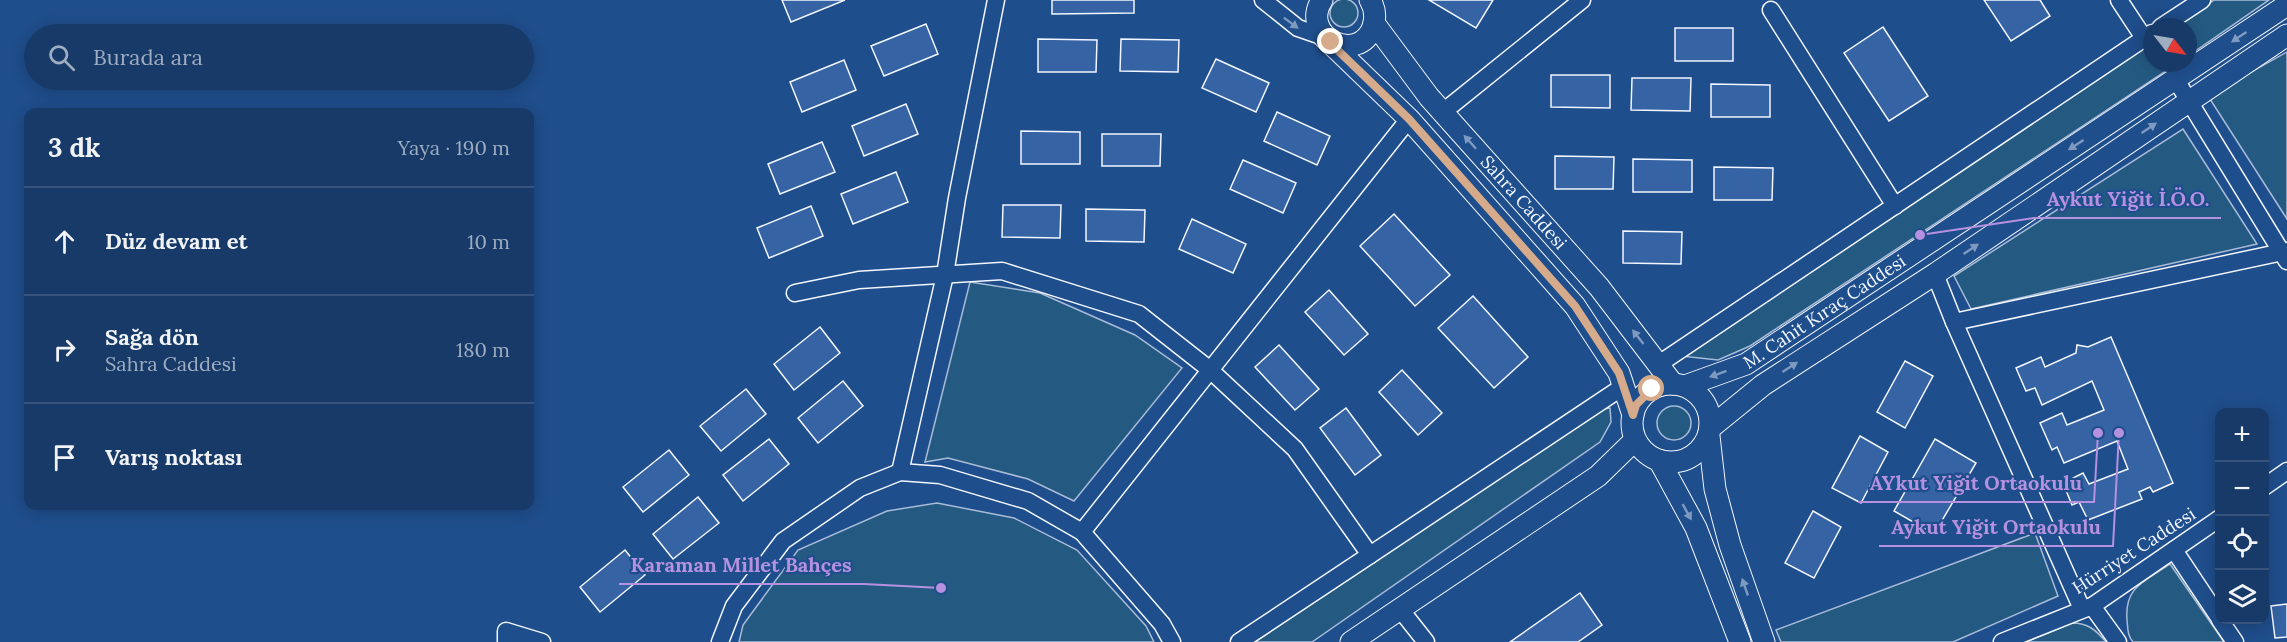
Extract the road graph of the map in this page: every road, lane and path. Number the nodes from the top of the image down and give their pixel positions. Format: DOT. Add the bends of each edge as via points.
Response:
graph roads {
  1 [pos="996,0"];
  2 [pos="1263,0"];
  3 [pos="1322,0"];
  4 [pos="1370,0"];
  5 [pos="1582,0"];
  6 [pos="2119,0"];
  7 [pos="2202,0"];
  8 [pos="1774,3"];
  9 [pos="2287,4"];
  10 [pos="2175,18"];
  11 [pos="1374,23"];
  12 [pos="2143,30"];
  13 [pos="2287,34"];
  14 [pos="1324,37"];
  15 [pos="2143,39"];
  16 [pos="2176,80"];
  17 [pos="2189,101"];
  18 [pos="1443,112"];
  19 [pos="1409,119"];
  20 [pos="1895,206"];
  21 [pos="2285,255"];
  22 [pos="1935,274"];
  23 [pos="945,275"];
  24 [pos="795,293"];
  25 [pos="1954,322"];
  26 [pos="1659,364"];
  27 [pos="1209,369"];
  28 [pos="1679,385"];
  29 [pos="1623,386"];
  30 [pos="1633,415"];
  31 [pos="1709,432"];
  32 [pos="1635,440"];
  33 [pos="1659,460"];
  34 [pos="2287,471"];
  35 [pos="900,472"];
  36 [pos="2269,484"];
  37 [pos="2215,521"];
  38 [pos="1082,532"];
  39 [pos="2174,550"];
  40 [pos="1370,555"];
  41 [pos="2087,607"];
  42 [pos="1400,609"];
  43 [pos="2215,612"];
  44 [pos="2223,624"];
  45 [pos="506,642"];
  46 [pos="542,642"];
  47 [pos="720,642"];
  48 [pos="1172,642"];
  49 [pos="1239,642"];
  50 [pos="1351,642"];
  51 [pos="1426,642"];
  52 [pos="1740,642"];
  53 [pos="1764,642"];
  54 [pos="2002,642"];
  55 [pos="2118,642"];
  56 [pos="2235,642"];
  1 -- 23 [label="street"];
  2 -- 14 [label="street, one-way" via="1298,28"];
  3 -- 14 [label="street" via="1317,21"];
  4 -- 11 [label="street, Sahra Caddesi"];
  5 -- 18 [label="street"];
  6 -- 12 [label="street"];
  7 -- 10 [label="street"];
  8 -- 20 [label="street"];
  9 -- 16 [label="street, M. Cahit Kıraç Caddesi, one-way"];
  11 -- 14 [label="street" via="1358,44 1340,45"];
  11 -- 18 [label="street, Sahra Caddesi"];
  13 -- 17 [label="street, M. Cahit Kıraç Caddesi"];
  14 -- 19 [label="street, Sahra Caddesi"];
  15 -- 20 [label="street"];
  16 -- 17 [label="street"];
  16 -- 28 [label="street, M. Cahit Kıraç Caddesi, one-way" via="1746,364"];
  17 -- 21 [label="street"];
  22 -- 17 [label="street, M. Cahit Kıraç Caddesi, one-way"];
  26 -- 18 [label="street, Sahra Caddesi, one-way" via="1599,287"];
  19 -- 27 [label="street"];
  19 -- 29 [label="street, Sahra Caddesi" via="1575,306 1619,373"];
  20 -- 26 [label="street"];
  21 -- 25 [label="street"];
  22 -- 25 [label="street"];
  31 -- 22 [label="street, M. Cahit Kıraç Caddesi, one-way" via="1762,385"];
  23 -- 24 [label="street" via="859,280"];
  23 -- 27 [label="street" via="1002,271 1139,314"];
  23 -- 35 [label="street"];
  25 -- 41 [label="street"];
  26 -- 28 [label="street, Sahra Caddesi"];
  27 -- 38 [label="street"];
  27 -- 40 [label="street" via="1295,449"];
  28 -- 30 [label="street" via="1652,389 1636,405"];
  28 -- 31 [label="street" via="1704,401 1709,412"];
  29 -- 30 [label="street, Sahra Caddesi"];
  29 -- 40 [label="street"];
  30 -- 32 [label="street"];
  31 -- 33 [label="street" via="1703,447 1688,458"];
  53 -- 31 [label="street, one-way" via="1730,545 1716,489"];
  32 -- 33 [label="street" via="1649,456"];
  32 -- 42 [label="street" via="1598,476"];
  33 -- 52 [label="street, one-way" via="1696,528"];
  34 -- 36 [label="street"];
  35 -- 38 [label="street" via="940,475 1028,501"];
  35 -- 47 [label="street" via="860,488 783,541 734,606"];
  37 -- 39 [label="street, Hürriyet Caddesi"];
  38 -- 48 [label="street" via="1162,624"];
  39 -- 41 [label="street, Hürriyet Caddesi"];
  39 -- 43 [label="street"];
  40 -- 49 [label="street"];
  41 -- 54 [label="street, Hürriyet Caddesi"];
  41 -- 55 [label="street"];
  42 -- 50 [label="street"];
  42 -- 51 [label="street"];
  44 -- 56 [label="street"];
  45 -- 46 [label="street" via="506,631"];
}
